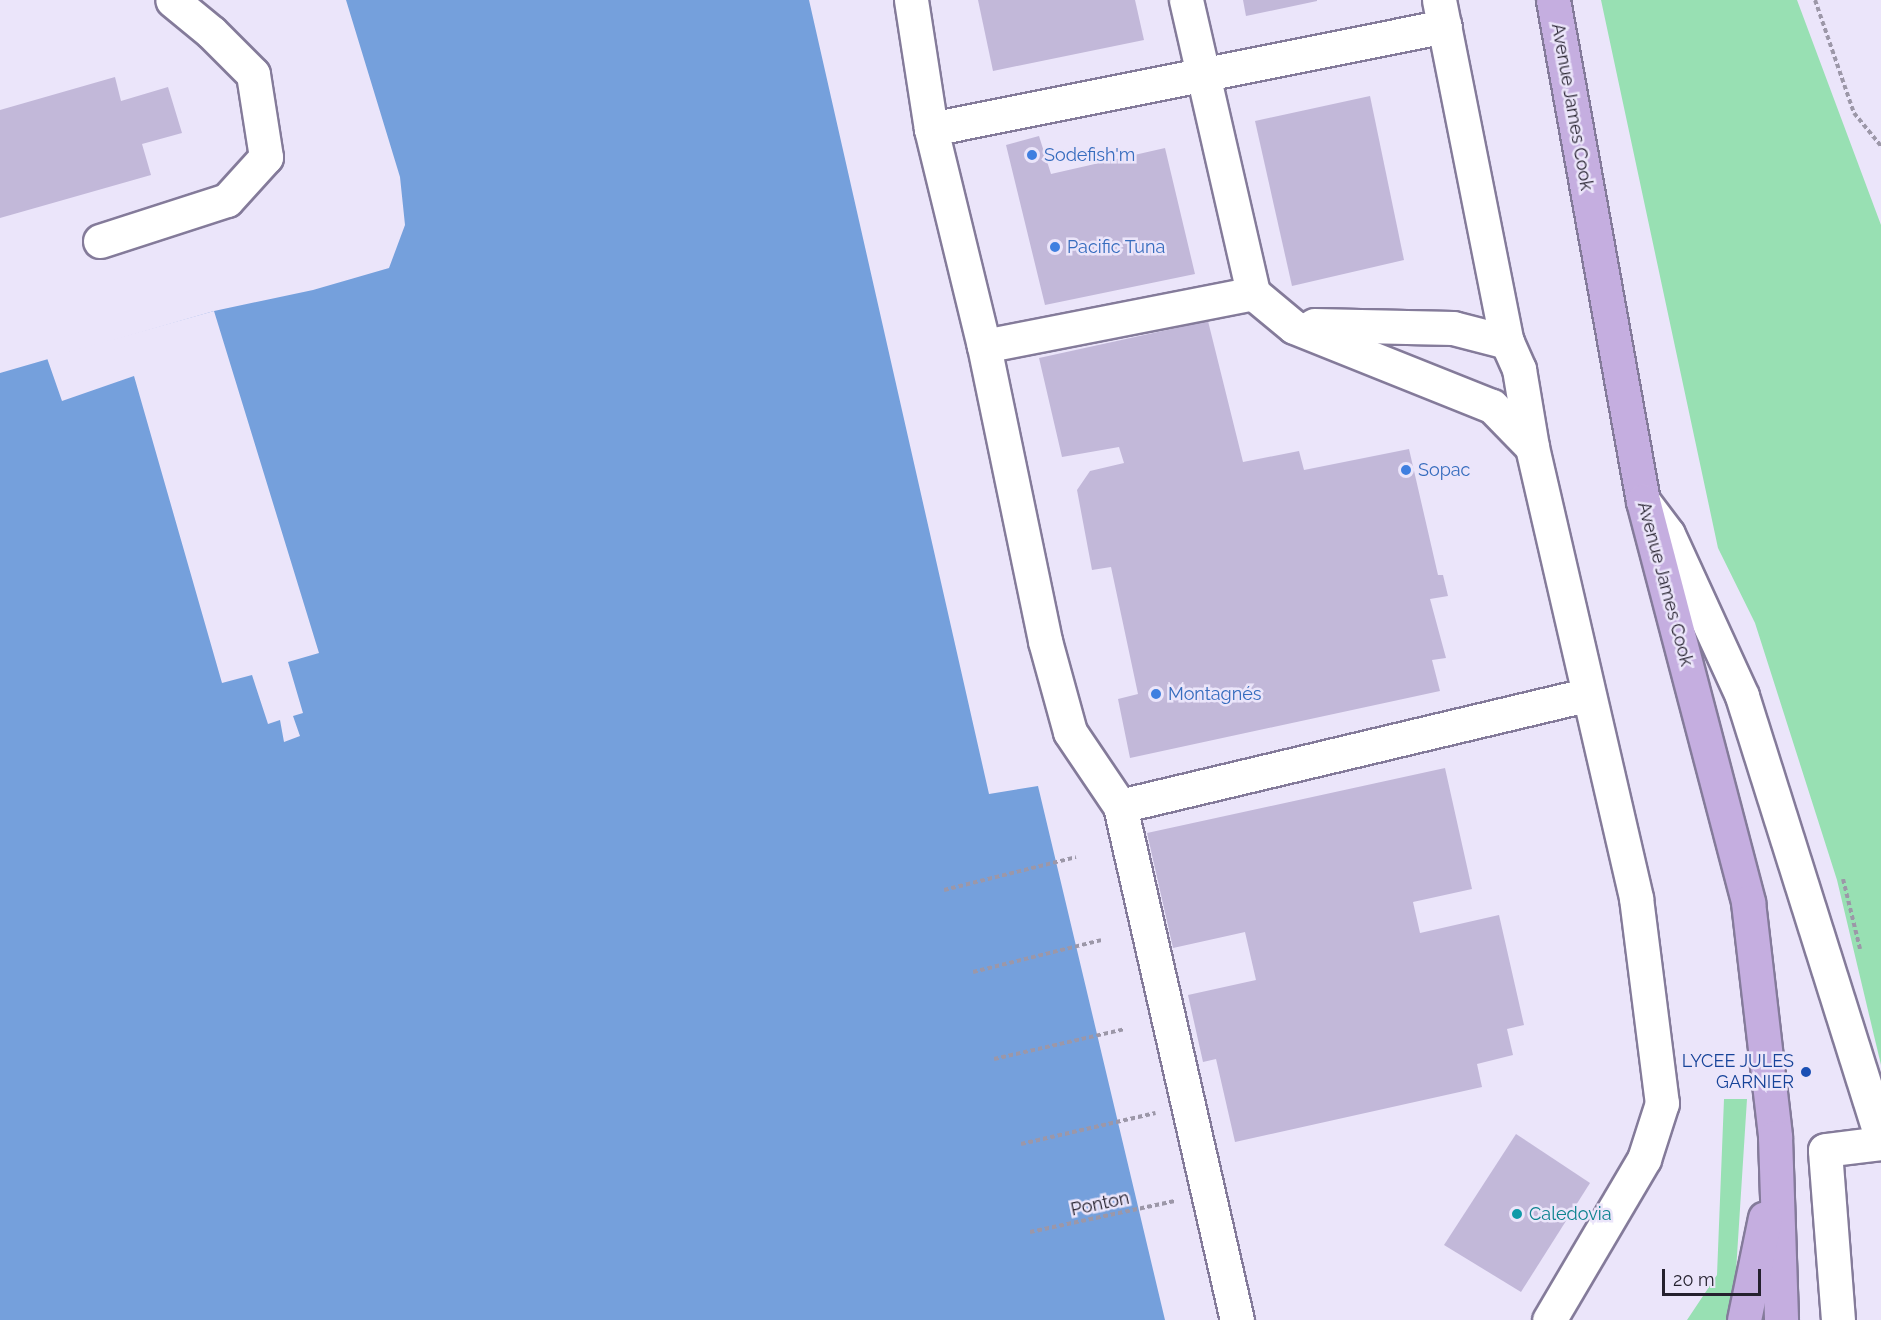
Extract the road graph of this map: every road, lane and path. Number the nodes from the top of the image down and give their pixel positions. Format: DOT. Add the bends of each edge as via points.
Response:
graph roads {
  1 [pos="172,0"];
  2 [pos="911,0"];
  3 [pos="1186,0"];
  4 [pos="1553,0"];
  5 [pos="1815,0"];
  6 [pos="1442,13"];
  7 [pos="1202,75"];
  8 [pos="931,129"];
  9 [pos="1881,146"];
  10 [pos="100,241"];
  11 [pos="1253,293"];
  12 [pos="1294,327"];
  13 [pos="1507,342"];
  14 [pos="984,346"];
  15 [pos="1532,447"];
  16 [pos="1643,501"];
  17 [pos="1587,695"];
  18 [pos="1120,806"];
  19 [pos="1076,857"];
  20 [pos="944,890"];
  21 [pos="1101,940"];
  22 [pos="974,972"];
  23 [pos="1125,1029"];
  24 [pos="994,1059"];
  25 [pos="1155,1113"];
  26 [pos="1881,1136"];
  27 [pos="1881,1143"];
  28 [pos="1021,1144"];
  29 [pos="1775,1166"];
  30 [pos="1175,1202"];
  31 [pos="1030,1232"];
  32 [pos="1237,1320"];
  33 [pos="1549,1320"];
  34 [pos="1744,1320"];
  35 [pos="1781,1320"];
  36 [pos="1838,1320"];
  1 -- 10 [label="lane" via="212,32 253,74 266,157 227,200"];
  2 -- 8 [label="lane"];
  3 -- 7 [label="lane"];
  4 -- 16 [label="main road, Avenue James Cook"];
  5 -- 9 [label="path" via="1854,113"];
  6 -- 7 [label="lane"];
  6 -- 13 [label="lane"];
  7 -- 8 [label="lane"];
  7 -- 11 [label="lane"];
  8 -- 14 [label="lane"];
  11 -- 12 [label="lane"];
  11 -- 14 [label="lane"];
  12 -- 13 [label="lane" via="1334,324 1361,328 1453,328"];
  12 -- 15 [label="lane" via="1492,406"];
  13 -- 15 [label="lane" via="1519,369"];
  14 -- 18 [label="lane" via="1045,641 1070,732"];
  15 -- 17 [label="lane"];
  16 -- 26 [label="lane" via="1668,534 1742,696"];
  16 -- 29 [label="main road, Avenue James Cook" via="1748,902"];
  17 -- 18 [label="lane"];
  17 -- 33 [label="lane" via="1636,898 1662,1103 1644,1159"];
  18 -- 32 [label="lane"];
  19 -- 20 [label="path"];
  21 -- 22 [label="path"];
  23 -- 24 [label="path"];
  25 -- 28 [label="path"];
  27 -- 36 [label="lane" via="1825,1150"];
  29 -- 34 [label="main road, Avenue James Cook"];
  29 -- 35 [label="main road, Avenue James Cook"];
  30 -- 31 [label="path, Ponton"];
}
